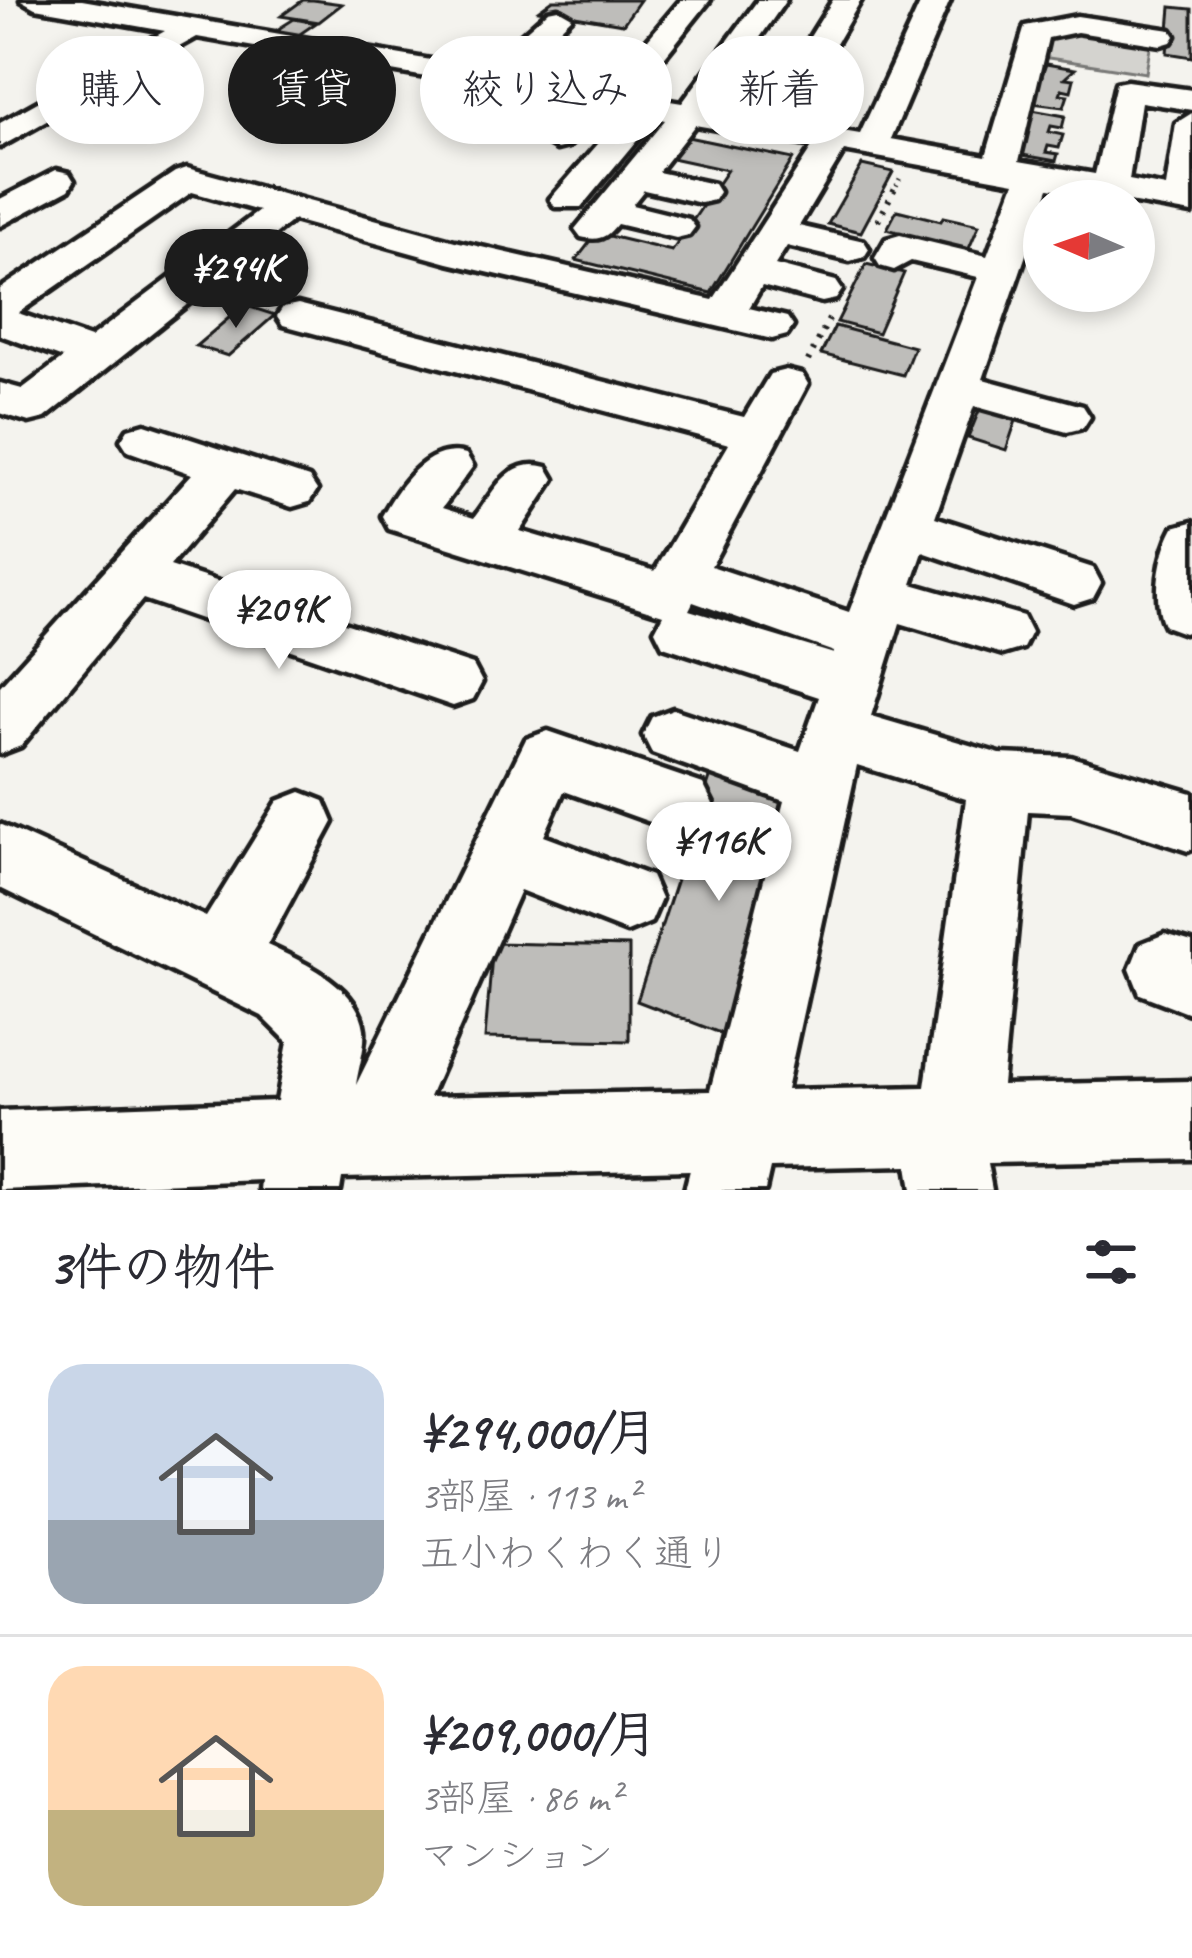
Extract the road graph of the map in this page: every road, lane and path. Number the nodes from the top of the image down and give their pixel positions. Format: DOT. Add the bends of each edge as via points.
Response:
graph roads {
  1 [pos="772,0"];
  2 [pos="847,0"];
  3 [pos="937,0"];
  4 [pos="696,1"];
  5 [pos="33,4"];
  6 [pos="130,7"];
  7 [pos="204,14"];
  8 [pos="587,34"];
  9 [pos="538,36"];
  10 [pos="669,36"];
  11 [pos="825,36"];
  12 [pos="1161,37"];
  13 [pos="420,63"];
  14 [pos="1192,100"];
  15 [pos="672,111"];
  16 [pos="689,114"];
  17 [pos="696,115"];
  18 [pos="864,123"];
  19 [pos="1192,123"];
  20 [pos="0,137"];
  21 [pos="597,144"];
  22 [pos="851,144"];
  23 [pos="855,144"];
  24 [pos="635,178"];
  25 [pos="1026,180"];
  26 [pos="1110,180"];
  27 [pos="56,181"];
  28 [pos="957,182"];
  29 [pos="701,192"];
  30 [pos="1023,195"];
  31 [pos="1155,195"];
  32 [pos="1023,196"];
  33 [pos="568,199"];
  34 [pos="1187,201"];
  35 [pos="1023,202"];
  36 [pos="286,207"];
  37 [pos="0,215"];
  38 [pos="676,227"];
  39 [pos="777,232"];
  40 [pos="850,249"];
  41 [pos="894,258"];
  42 [pos="1000,271"];
  43 [pos="752,272"];
  44 [pos="822,290"];
  45 [pos="0,307"];
  46 [pos="724,315"];
  47 [pos="298,316"];
  48 [pos="0,321"];
  49 [pos="772,326"];
  50 [pos="96,355"];
  51 [pos="962,375"];
  52 [pos="1022,377"];
  53 [pos="786,384"];
  54 [pos="0,398"];
  55 [pos="1067,417"];
  56 [pos="757,436"];
  57 [pos="145,440"];
  58 [pos="449,466"];
  59 [pos="226,467"];
  60 [pos="530,479"];
  61 [pos="292,490"];
  62 [pos="906,527"];
  63 [pos="486,540"];
  64 [pos="1192,542"];
  65 [pos="134,575"];
  66 [pos="1074,584"];
  67 [pos="681,603"];
  68 [pos="1184,611"];
  69 [pos="1004,632"];
  70 [pos="453,682"];
  71 [pos="851,687"];
  72 [pos="0,728"];
  73 [pos="673,736"];
  74 [pos="1000,782"];
  75 [pos="681,804"];
  76 [pos="1189,821"];
  77 [pos="301,822"];
  78 [pos="504,853"];
  79 [pos="0,855"];
  80 [pos="626,899"];
  81 [pos="220,960"];
  82 [pos="1192,1120"];
  83 [pos="951,1146"];
  84 [pos="328,1156"];
  85 [pos="733,1160"];
  86 [pos="4,1163"];
  1 -- 16 [label="street"];
  2 -- 11 [label="street"];
  3 -- 18 [label="street"];
  4 -- 10 [label="street"];
  5 -- 6 [label="street"];
  6 -- 7 [label="street"];
  7 -- 13 [label="street"];
  7 -- 20 [label="street"];
  8 -- 9 [label="street" via="553,22"];
  12 -- 25 [label="street" via="1077,24 1035,32"];
  14 -- 26 [label="street" via="1127,90"];
  15 -- 16 [label="street"];
  16 -- 17 [label="street"];
  16 -- 24 [label="street"];
  19 -- 34 [label="street"];
  21 -- 33 [label="street"];
  22 -- 39 [label="street"];
  23 -- 30 [label="street"];
  24 -- 29 [label="street"];
  24 -- 38 [label="street" via="602,220"];
  27 -- 37 [label="street"];
  28 -- 32 [label="street"];
  31 -- 34 [label="street"];
  35 -- 42 [label="street"];
  36 -- 45 [label="street" via="187,179"];
  36 -- 46 [label="street"];
  36 -- 50 [label="street"];
  39 -- 40 [label="street"];
  39 -- 43 [label="street"];
  41 -- 42 [label="street" via="900,247"];
  42 -- 51 [label="street"];
  43 -- 44 [label="street"];
  43 -- 46 [label="street"];
  46 -- 49 [label="street"];
  47 -- 56 [label="street"];
  48 -- 50 [label="street"];
  50 -- 54 [label="street" via="29,407"];
  51 -- 52 [label="street"];
  51 -- 55 [label="street"];
  51 -- 62 [label="street"];
  53 -- 56 [label="street"];
  56 -- 67 [label="street"];
  57 -- 59 [label="street"];
  58 -- 63 [label="street" via="407,517"];
  59 -- 61 [label="street"];
  59 -- 65 [label="street"];
  60 -- 63 [label="street"];
  62 -- 66 [label="street"];
  62 -- 71 [label="street"];
  63 -- 67 [label="street"];
  64 -- 68 [label="street"];
  65 -- 70 [label="street"];
  65 -- 72 [label="street"];
  67 -- 71 [label="street"];
  69 -- 71 [label="street"];
  71 -- 73 [label="street"];
  71 -- 74 [label="street"];
  71 -- 85 [label="street"];
  74 -- 76 [label="street" via="1071,785"];
  74 -- 83 [label="street"];
  75 -- 78 [label="street" via="548,758"];
  77 -- 81 [label="street"];
  78 -- 80 [label="street"];
  78 -- 84 [label="street"];
  79 -- 81 [label="street"];
  81 -- 84 [label="street" via="287,991 327,1029"];
  82 -- 83 [label="street"];
  83 -- 85 [label="street"];
  84 -- 85 [label="street"];
  84 -- 86 [label="street"];
}
